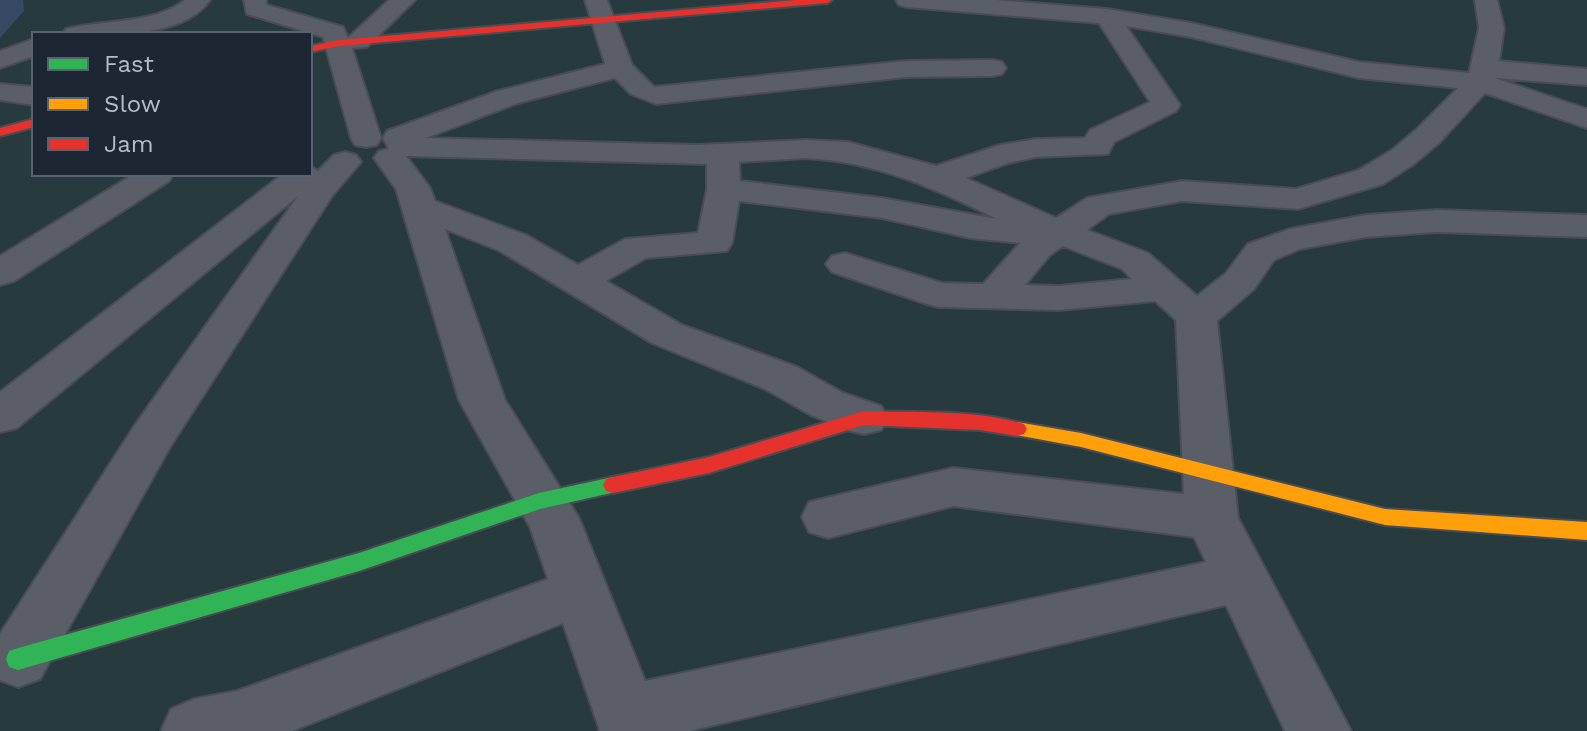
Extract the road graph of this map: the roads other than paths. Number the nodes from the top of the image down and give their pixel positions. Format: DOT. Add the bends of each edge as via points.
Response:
graph roads {
  1 [pos="199,0"];
  2 [pos="255,0"];
  3 [pos="404,0"];
  4 [pos="827,0"];
  5 [pos="907,0"];
  6 [pos="1486,0"];
  7 [pos="1072,6"];
  8 [pos="599,10"];
  9 [pos="1107,16"];
  10 [pos="82,32"];
  11 [pos="349,42"];
  12 [pos="32,48"];
  13 [pos="312,49"];
  14 [pos="0,60"];
  15 [pos="620,68"];
  16 [pos="993,68"];
  17 [pos="1482,75"];
  18 [pos="1587,77"];
  19 [pos="0,92"];
  20 [pos="656,95"];
  21 [pos="32,96"];
  22 [pos="1587,119"];
  23 [pos="32,124"];
  24 [pos="0,132"];
  25 [pos="351,155"];
  26 [pos="715,166"];
  27 [pos="154,176"];
  28 [pos="937,177"];
  29 [pos="420,207"];
  30 [pos="1587,226"];
  31 [pos="1056,234"];
  32 [pos="845,264"];
  33 [pos="0,273"];
  34 [pos="578,281"];
  35 [pos="996,294"];
  36 [pos="1180,302"];
  37 [pos="0,416"];
  38 [pos="864,418"];
  39 [pos="1210,494"];
  40 [pos="539,501"];
  41 [pos="828,517"];
  42 [pos="1581,538"];
  43 [pos="1241,578"];
  44 [pos="581,591"];
  45 [pos="6,667"];
  46 [pos="630,723"];
  47 [pos="194,731"];
  48 [pos="1318,731"];
  1 -- 10 [label="street" via="168,20"];
  2 -- 11 [label="street" via="255,9 334,32"];
  3 -- 11 [label="street"];
  4 -- 8 [label="street"];
  5 -- 7 [label="street"];
  6 -- 17 [label="street" via="1491,26"];
  7 -- 9 [label="street"];
  8 -- 11 [label="street"];
  8 -- 15 [label="street"];
  9 -- 17 [label="street" via="1359,70"];
  9 -- 28 [label="street" via="1166,105 1101,137 1097,147 1036,148"];
  11 -- 13 [label="street"];
  11 -- 25 [label="street" via="357,118"];
  12 -- 14 [label="street"];
  15 -- 20 [label="street" via="635,85"];
  15 -- 25 [label="street" via="508,97"];
  16 -- 20 [label="street" via="906,69"];
  17 -- 18 [label="street"];
  17 -- 22 [label="street"];
  17 -- 31 [label="street" via="1429,135 1371,177 1298,199 1182,191 1146,195 1099,205"];
  19 -- 21 [label="street"];
  20 -- 26 [label="street" via="666,100"];
  23 -- 24 [label="street"];
  25 -- 26 [label="street"];
  25 -- 29 [label="street" via="413,188"];
  25 -- 37 [label="street"];
  25 -- 45 [label="street" via="319,190 152,437"];
  26 -- 28 [label="street" via="806,149 848,151"];
  26 -- 31 [label="street" via="818,199 970,227"];
  26 -- 34 [label="street" via="714,243 638,247"];
  27 -- 33 [label="street"];
  28 -- 31 [label="street"];
  29 -- 34 [label="street" via="513,243"];
  29 -- 40 [label="street" via="482,400"];
  30 -- 36 [label="street" via="1437,221 1366,226 1290,240 1261,252 1240,281"];
  31 -- 35 [label="street" via="1037,247"];
  31 -- 36 [label="street" via="1135,261"];
  32 -- 35 [label="street" via="938,295"];
  34 -- 38 [label="street" via="667,334 781,378"];
  35 -- 36 [label="street"];
  36 -- 39 [label="street"];
  38 -- 39 [label="street" via="980,423 1081,440"];
  38 -- 40 [label="street" via="709,465"];
  39 -- 41 [label="street" via="953,487"];
  39 -- 42 [label="street"];
  39 -- 43 [label="street"];
  40 -- 44 [label="street" via="553,518"];
  40 -- 45 [label="street" via="359,562"];
  43 -- 46 [label="street"];
  43 -- 48 [label="street"];
  44 -- 46 [label="street"];
  44 -- 47 [label="street" via="237,722"];
}
